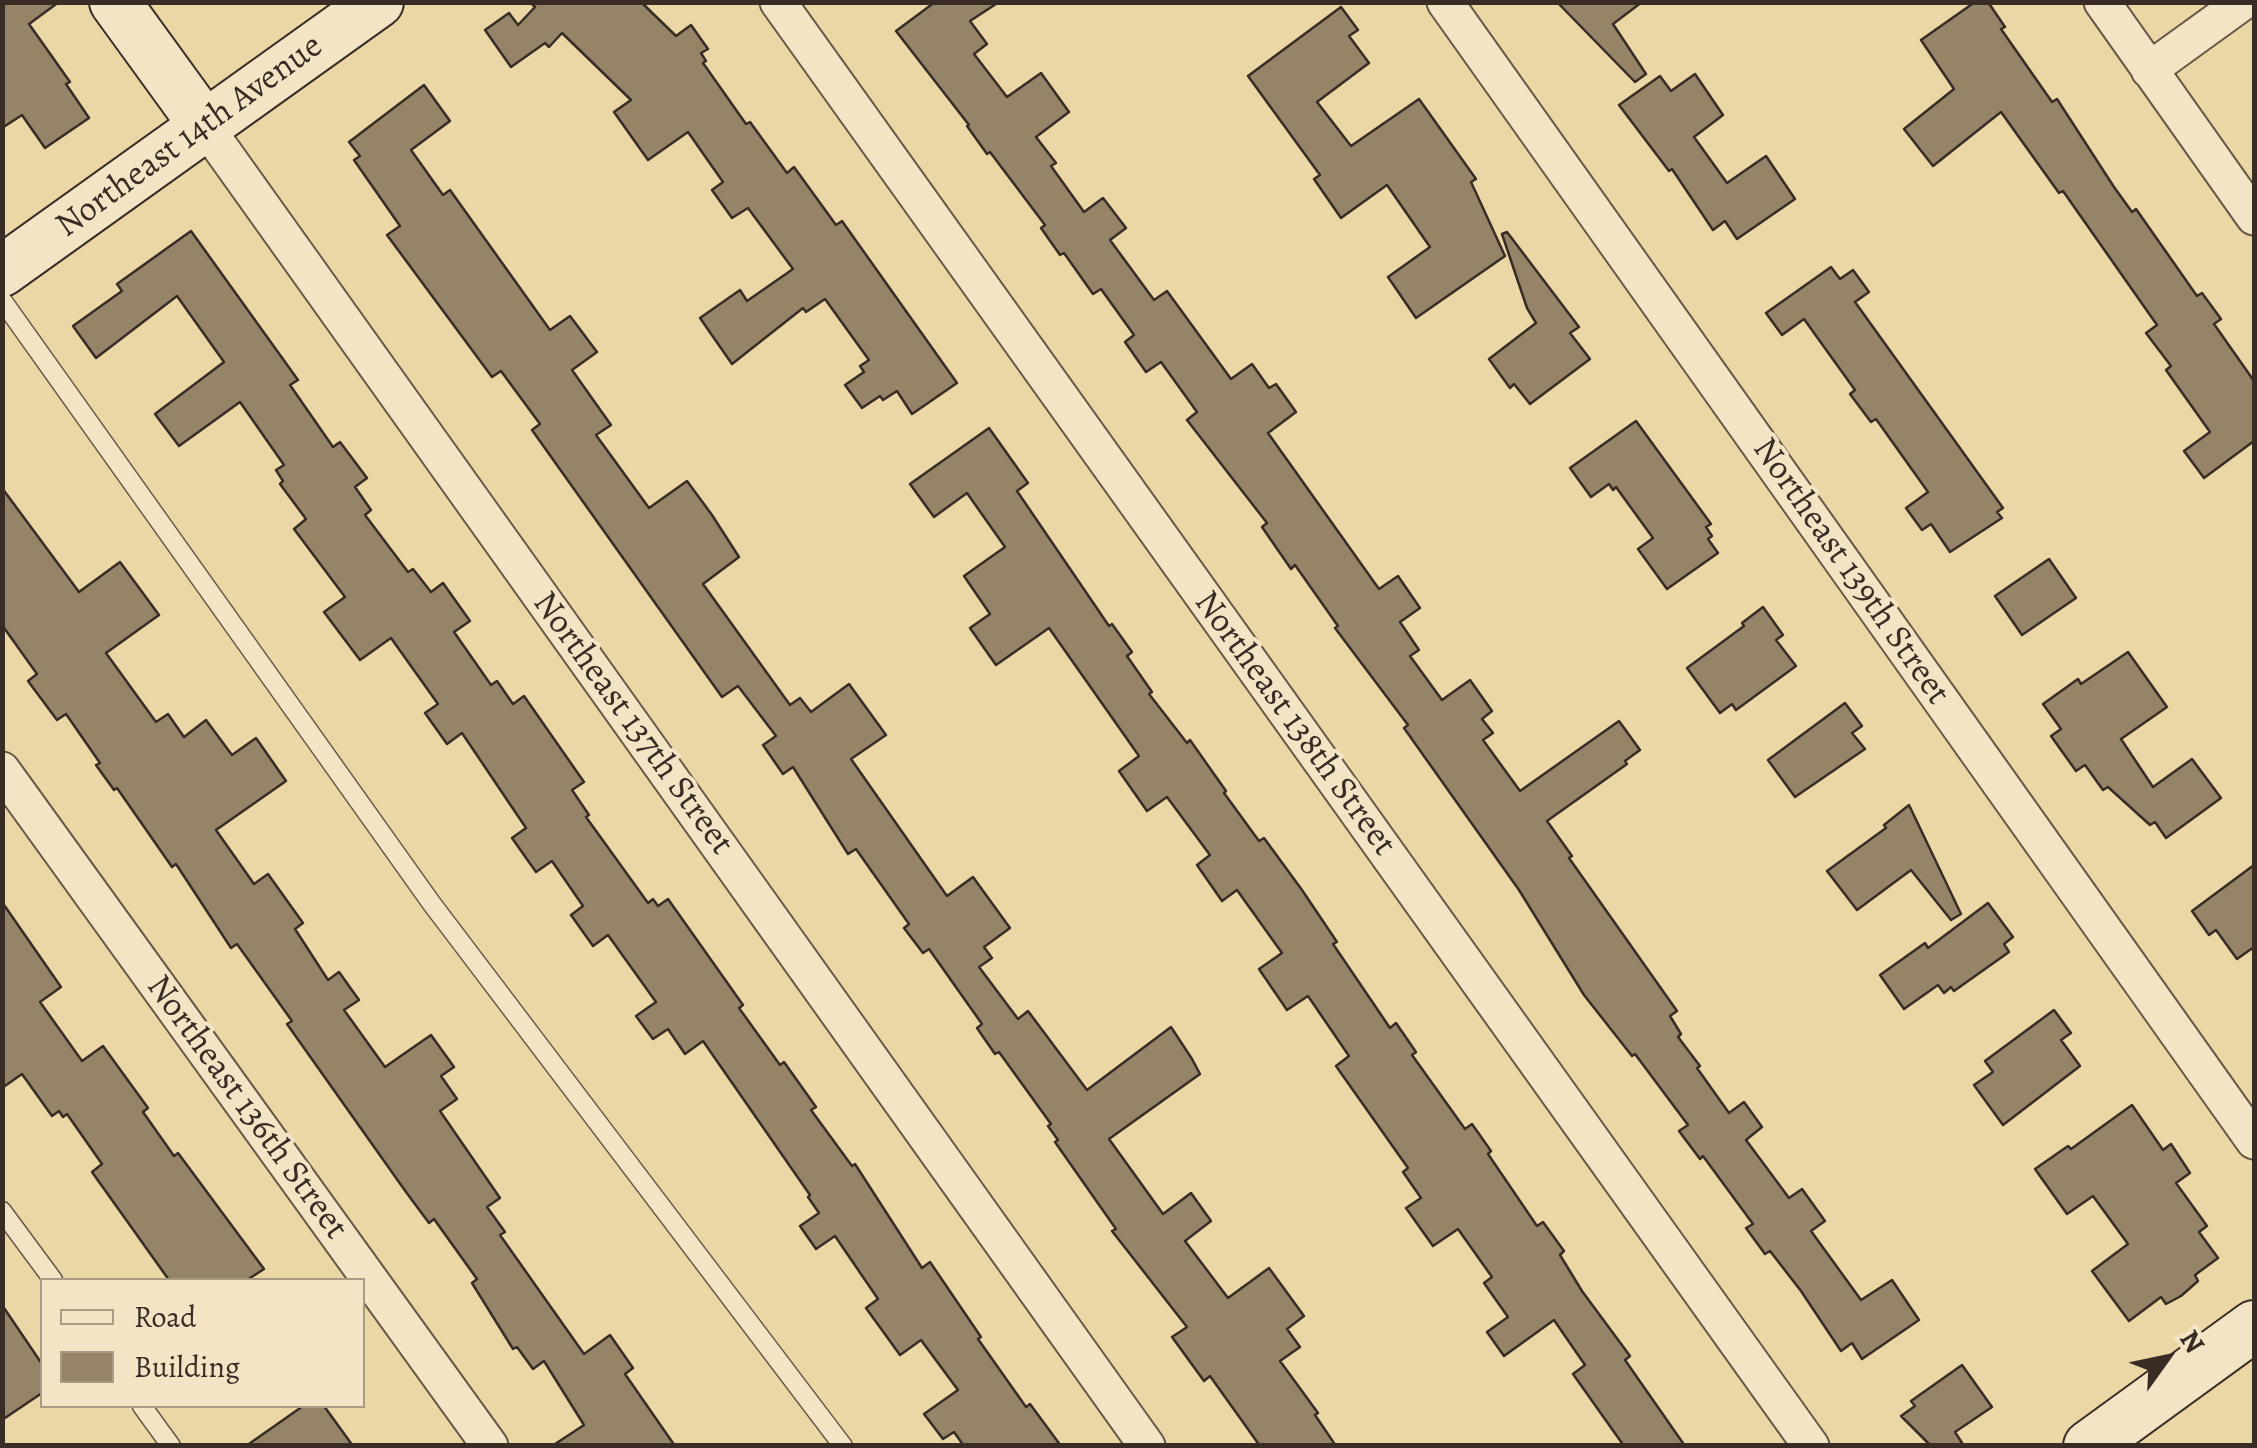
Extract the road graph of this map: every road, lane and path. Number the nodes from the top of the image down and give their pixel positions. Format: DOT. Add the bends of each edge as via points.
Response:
graph roads {
  1 [pos="116,2"];
  2 [pos="378,2"];
  3 [pos="778,2"];
  4 [pos="1446,2"];
  5 [pos="2102,2"];
  6 [pos="2244,2"];
  7 [pos="2149,70"];
  8 [pos="205,126"];
  9 [pos="2254,217"];
  10 [pos="2,271"];
  11 [pos="2,300"];
  12 [pos="2,770"];
  13 [pos="2254,1141"];
  14 [pos="2,1211"];
  15 [pos="51,1278"];
  16 [pos="2254,1326"];
  17 [pos="143,1408"];
  18 [pos="171,1446"];
  19 [pos="490,1446"];
  20 [pos="843,1446"];
  21 [pos="1147,1446"];
  22 [pos="1810,1446"];
  23 [pos="2089,1446"];
  1 -- 8 [label="street, Northeast 137th Street"];
  2 -- 8 [label="street, Northeast 14th Avenue"];
  3 -- 22 [label="street, Northeast 138th Street"];
  4 -- 13 [label="street, Northeast 139th Street"];
  5 -- 7 [label="street"];
  6 -- 7 [label="street"];
  7 -- 9 [label="street"];
  8 -- 10 [label="street, Northeast 14th Avenue"];
  8 -- 21 [label="street, Northeast 137th Street"];
  11 -- 20 [label="lane" via="432,904"];
  12 -- 19 [label="street, Northeast 136th Street"];
  14 -- 15 [label="lane"];
  16 -- 23 [label="street"];
  17 -- 18 [label="lane"];
}
